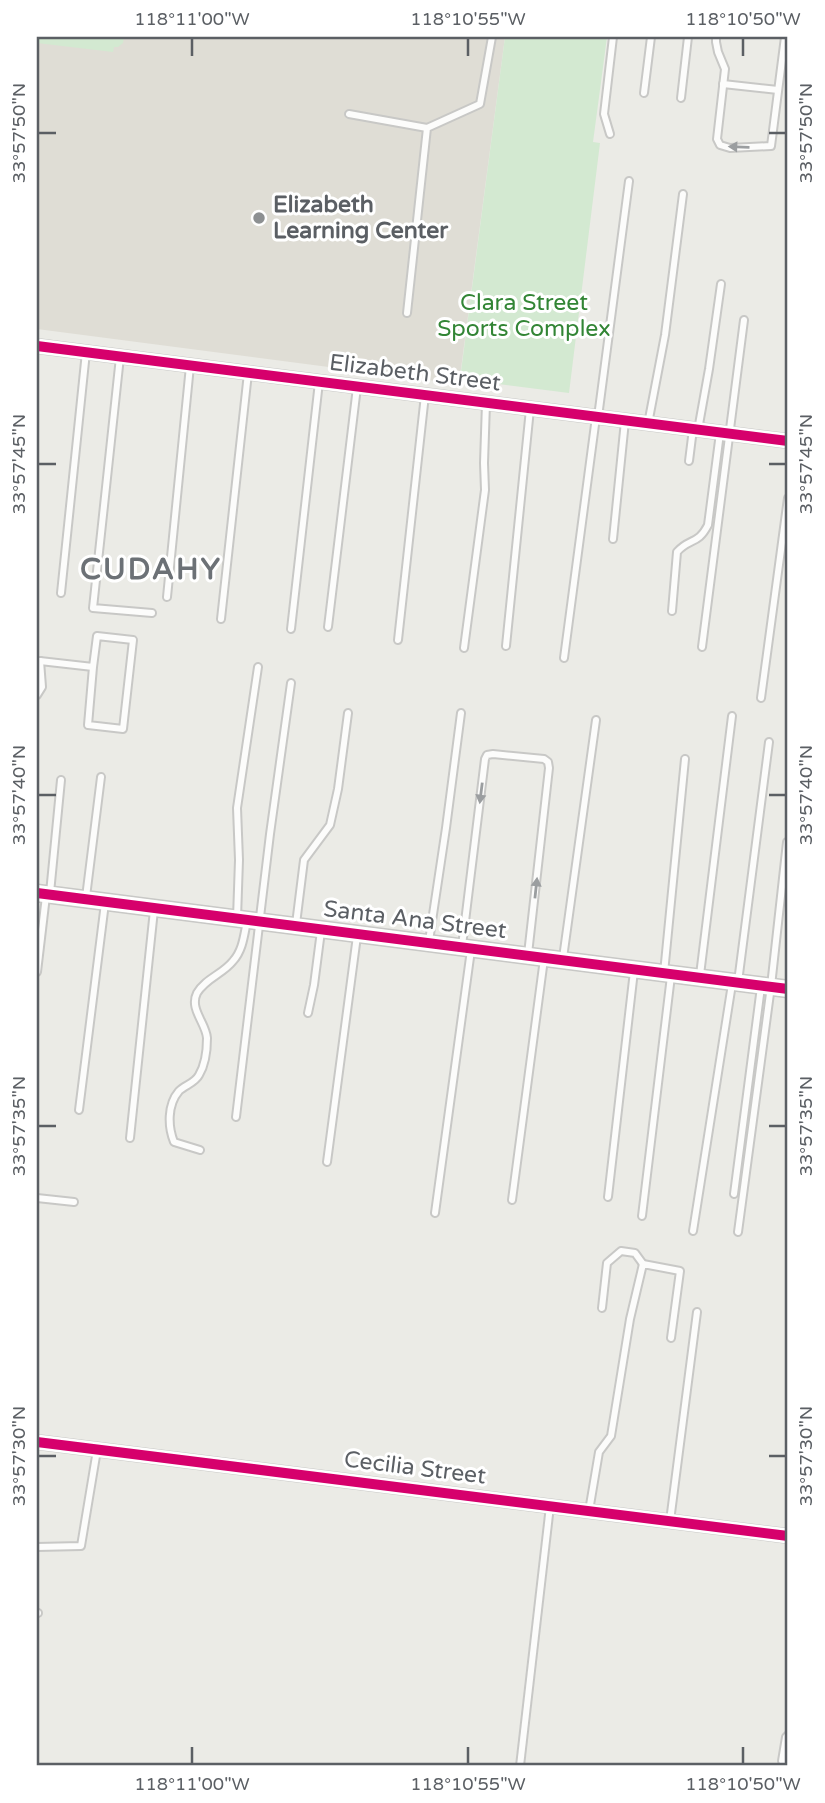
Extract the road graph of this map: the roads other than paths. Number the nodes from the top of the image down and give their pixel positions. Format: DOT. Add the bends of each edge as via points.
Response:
graph roads {
  1 [pos="492,37"];
  2 [pos="613,37"];
  3 [pos="651,37"];
  4 [pos="688,37"];
  5 [pos="716,37"];
  6 [pos="785,37"];
  7 [pos="723,84"];
  8 [pos="778,90"];
  9 [pos="644,93"];
  10 [pos="681,98"];
  11 [pos="349,114"];
  12 [pos="427,128"];
  13 [pos="610,134"];
  14 [pos="629,181"];
  15 [pos="683,194"];
  16 [pos="720,284"];
  17 [pos="407,313"];
  18 [pos="744,320"];
  19 [pos="37,346"];
  20 [pos="86,352"];
  21 [pos="120,357"];
  22 [pos="190,366"];
  23 [pos="248,373"];
  24 [pos="319,382"];
  25 [pos="357,387"];
  26 [pos="425,395"];
  27 [pos="486,403"];
  28 [pos="530,409"];
  29 [pos="597,417"];
  30 [pos="625,421"];
  31 [pos="649,424"];
  32 [pos="695,429"];
  33 [pos="724,433"];
  34 [pos="788,441"];
  35 [pos="689,461"];
  36 [pos="788,498"];
  37 [pos="613,539"];
  38 [pos="61,593"];
  39 [pos="167,597"];
  40 [pos="673,611"];
  41 [pos="152,613"];
  42 [pos="221,619"];
  43 [pos="328,627"];
  44 [pos="291,628"];
  45 [pos="398,640"];
  46 [pos="506,646"];
  47 [pos="702,647"];
  48 [pos="464,648"];
  49 [pos="564,658"];
  50 [pos="39,661"];
  51 [pos="93,667"];
  52 [pos="258,667"];
  53 [pos="291,683"];
  54 [pos="37,695"];
  55 [pos="761,698"];
  56 [pos="348,713"];
  57 [pos="461,713"];
  58 [pos="732,716"];
  59 [pos="596,720"];
  60 [pos="769,742"];
  61 [pos="685,759"];
  62 [pos="101,777"];
  63 [pos="61,780"];
  64 [pos="787,842"];
  65 [pos="44,894"];
  66 [pos="86,899"];
  67 [pos="106,901"];
  68 [pos="154,908"];
  69 [pos="248,920"];
  70 [pos="295,926"];
  71 [pos="321,929"];
  72 [pos="357,934"];
  73 [pos="429,943"];
  74 [pos="467,948"];
  75 [pos="536,956"];
  76 [pos="563,960"];
  77 [pos="635,969"];
  78 [pos="37,972"];
  79 [pos="667,973"];
  80 [pos="699,977"];
  81 [pos="735,982"];
  82 [pos="766,986"];
  83 [pos="788,989"];
  84 [pos="308,1013"];
  85 [pos="79,1110"];
  86 [pos="236,1117"];
  87 [pos="130,1138"];
  88 [pos="200,1150"];
  89 [pos="327,1162"];
  90 [pos="734,1194"];
  91 [pos="37,1198"];
  92 [pos="608,1198"];
  93 [pos="512,1200"];
  94 [pos="74,1202"];
  95 [pos="435,1213"];
  96 [pos="642,1216"];
  97 [pos="693,1231"];
  98 [pos="738,1233"];
  99 [pos="643,1264"];
  100 [pos="602,1308"];
  101 [pos="697,1312"];
  102 [pos="671,1338"];
  103 [pos="37,1442"];
  104 [pos="97,1449"];
  105 [pos="550,1506"];
  106 [pos="589,1511"];
  107 [pos="670,1521"];
  108 [pos="788,1536"];
  109 [pos="37,1547"];
  110 [pos="788,1735"];
  111 [pos="520,1766"];
  112 [pos="786,1766"];
  1 -- 12 [label="lane" via="480,104"];
  2 -- 13 [label="lane" via="604,114"];
  3 -- 9 [label="lane"];
  4 -- 10 [label="lane"];
  5 -- 7 [label="lane" via="725,69"];
  6 -- 8 [label="lane"];
  7 -- 8 [label="lane"];
  8 -- 7 [label="lane, one-way" via="771,146 730,148 717,139"];
  11 -- 12 [label="lane"];
  12 -- 17 [label="lane"];
  14 -- 29 [label="lane"];
  15 -- 31 [label="lane"];
  16 -- 32 [label="lane" via="709,369"];
  18 -- 33 [label="lane"];
  19 -- 20 [label="street, Elizabeth Street"];
  20 -- 21 [label="street, Elizabeth Street"];
  20 -- 38 [label="lane"];
  21 -- 22 [label="street, Elizabeth Street"];
  21 -- 41 [label="lane" via="93,608"];
  22 -- 23 [label="street, Elizabeth Street"];
  22 -- 39 [label="lane"];
  23 -- 24 [label="street, Elizabeth Street"];
  23 -- 42 [label="lane"];
  24 -- 25 [label="street, Elizabeth Street"];
  24 -- 44 [label="lane"];
  25 -- 26 [label="street, Elizabeth Street"];
  25 -- 43 [label="lane"];
  26 -- 27 [label="street, Elizabeth Street"];
  26 -- 45 [label="lane"];
  27 -- 28 [label="street, Elizabeth Street"];
  27 -- 48 [label="lane" via="485,490"];
  28 -- 29 [label="street, Elizabeth Street"];
  28 -- 46 [label="lane"];
  29 -- 30 [label="street, Elizabeth Street"];
  29 -- 49 [label="lane"];
  30 -- 31 [label="street, Elizabeth Street"];
  30 -- 37 [label="lane"];
  31 -- 32 [label="street, Elizabeth Street"];
  32 -- 33 [label="street, Elizabeth Street"];
  32 -- 35 [label="lane"];
  33 -- 34 [label="street, Elizabeth Street"];
  33 -- 40 [label="lane" via="708,525 704,535 677,552"];
  33 -- 47 [label="lane"];
  36 -- 55 [label="lane"];
  50 -- 51 [label="lane"];
  50 -- 54 [label="lane" via="42,687"];
  51 -- 51 [label="lane" via="97,636 133,640 123,729 88,725"];
  52 -- 69 [label="lane" via="237,808"];
  53 -- 69 [label="lane" via="272,820"];
  56 -- 70 [label="lane" via="330,825 304,860"];
  57 -- 73 [label="lane"];
  58 -- 80 [label="lane"];
  59 -- 76 [label="lane"];
  60 -- 81 [label="lane"];
  61 -- 79 [label="lane"];
  62 -- 66 [label="lane"];
  63 -- 65 [label="lane"];
  64 -- 82 [label="lane"];
  65 -- 66 [label="street, Santa Ana Street"];
  65 -- 78 [label="lane"];
  66 -- 67 [label="street, Santa Ana Street"];
  67 -- 68 [label="street, Santa Ana Street"];
  67 -- 85 [label="lane"];
  68 -- 69 [label="street, Santa Ana Street"];
  68 -- 87 [label="lane"];
  69 -- 70 [label="street, Santa Ana Street"];
  69 -- 86 [label="lane"];
  69 -- 88 [label="lane" via="233,962 208,979 196,995 196,1011 207,1035 204,1063 199,1077 178,1092 172,1106 169,1129 174,1142"];
  70 -- 71 [label="street, Santa Ana Street"];
  71 -- 72 [label="street, Santa Ana Street"];
  71 -- 84 [label="lane"];
  72 -- 73 [label="street, Santa Ana Street"];
  72 -- 89 [label="lane"];
  73 -- 74 [label="street, Santa Ana Street"];
  74 -- 75 [label="street, Santa Ana Street"];
  75 -- 74 [label="lane, one-way" via="549,768 544,759 487,755"];
  74 -- 95 [label="lane"];
  75 -- 76 [label="street, Santa Ana Street"];
  75 -- 93 [label="lane"];
  76 -- 77 [label="street, Santa Ana Street"];
  77 -- 79 [label="street, Santa Ana Street"];
  77 -- 92 [label="lane"];
  79 -- 80 [label="street, Santa Ana Street"];
  79 -- 96 [label="lane"];
  80 -- 81 [label="street, Santa Ana Street"];
  81 -- 82 [label="street, Santa Ana Street"];
  81 -- 97 [label="lane"];
  82 -- 83 [label="street, Santa Ana Street"];
  82 -- 90 [label="lane"];
  82 -- 98 [label="lane"];
  91 -- 94 [label="lane"];
  99 -- 100 [label="lane" via="635,1253 621,1251 607,1262"];
  99 -- 102 [label="lane" via="680,1271"];
  99 -- 106 [label="lane" via="611,1436 600,1452"];
  101 -- 107 [label="lane"];
  103 -- 104 [label="street, Cecilia Street"];
  104 -- 105 [label="street, Cecilia Street"];
  104 -- 109 [label="lane" via="81,1546"];
  105 -- 106 [label="street, Cecilia Street"];
  105 -- 111 [label="lane"];
  106 -- 107 [label="street, Cecilia Street"];
  107 -- 108 [label="street, Cecilia Street"];
  110 -- 112 [label="lane" via="782,1761"];
}
